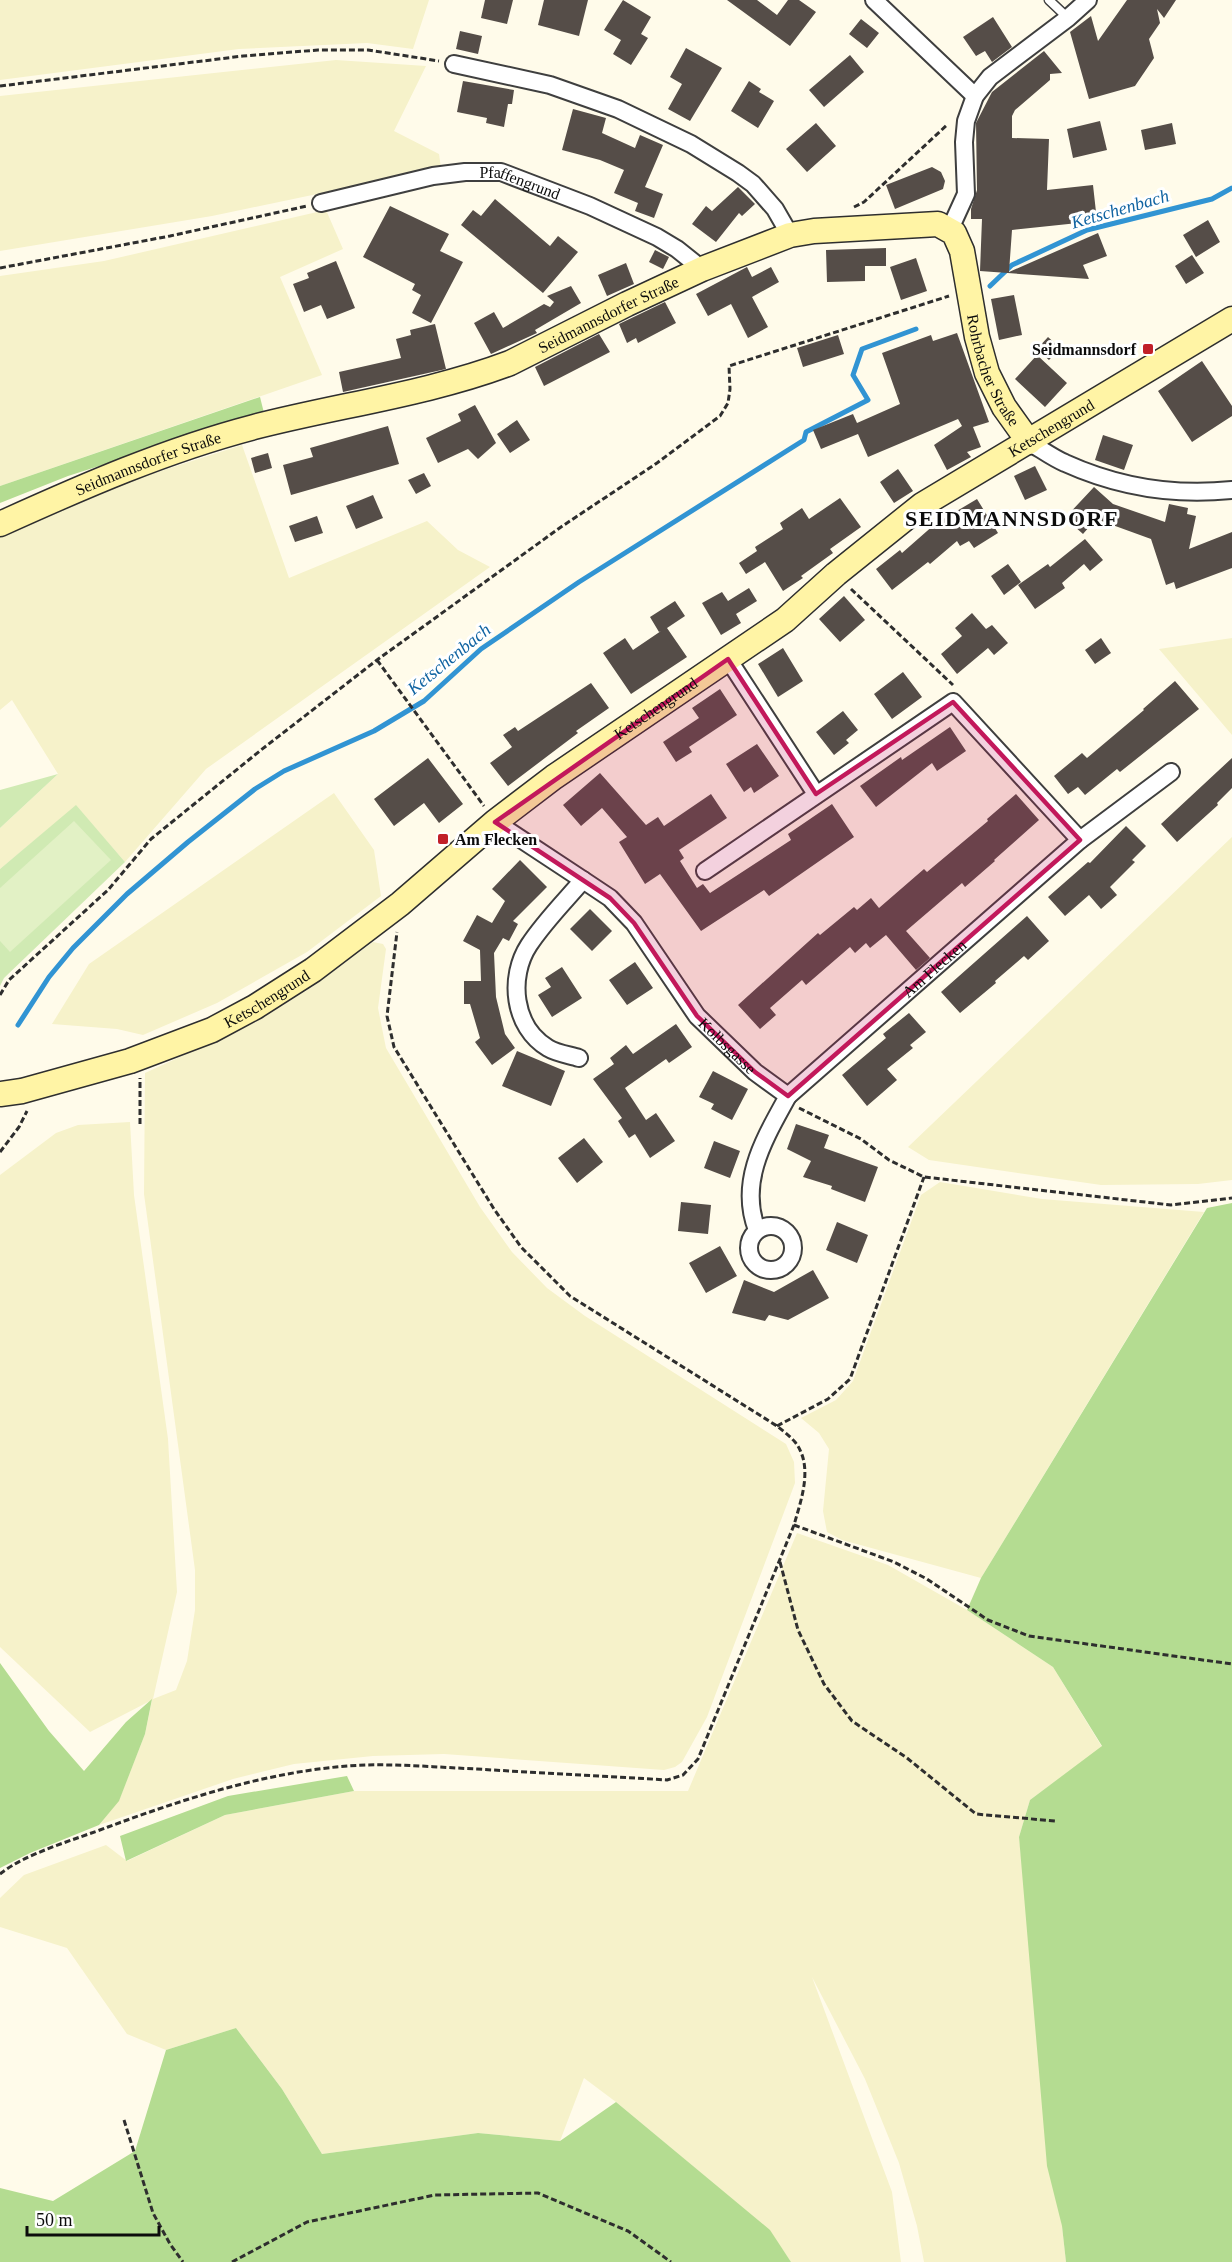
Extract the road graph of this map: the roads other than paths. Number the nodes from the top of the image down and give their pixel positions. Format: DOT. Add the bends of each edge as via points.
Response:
graph roads {
  1 [pos="874,0"];
  2 [pos="1049,0"];
  3 [pos="1088,0"];
  4 [pos="1068,18"];
  5 [pos="454,64"];
  6 [pos="975,96"];
  7 [pos="321,203"];
  8 [pos="950,229"];
  9 [pos="790,235"];
  10 [pos="702,269"];
  11 [pos="1232,319"];
  12 [pos="1029,442"];
  13 [pos="1232,490"];
  14 [pos="0,524"];
  15 [pos="728,658"];
  16 [pos="1171,772"];
  17 [pos="816,794"];
  18 [pos="495,822"];
  19 [pos="1080,840"];
  20 [pos="705,870"];
  21 [pos="583,880"];
  22 [pos="579,1058"];
  23 [pos="11,1092"];
  24 [pos="788,1096"];
  25 [pos="757,1230"];
  1 -- 6 [label="street"];
  2 -- 4 [label="lane"];
  3 -- 4 [label="street"];
  4 -- 6 [label="street" via="990,77"];
  5 -- 9 [label="street" via="550,85 618,109 691,144 753,184 775,209"];
  6 -- 8 [label="street" via="964,142 966,194"];
  7 -- 10 [label="street, Pfaffengrund" via="433,176 501,172 657,237"];
  8 -- 9 [label="street, Seidmannsdorfer Straße" via="927,224"];
  8 -- 12 [label="street, Rohrbacher Straße" via="962,251 987,373 1004,407"];
  9 -- 10 [label="street, Seidmannsdorfer Straße"];
  10 -- 14 [label="street, Seidmannsdorfer Straße" via="492,370 199,442 147,460"];
  11 -- 12 [label="street, Ketschengrund"];
  12 -- 13 [label="street, Rohrbacher Straße" via="1063,463 1165,492"];
  12 -- 15 [label="street, Ketschengrund" via="922,505 785,620"];
  15 -- 17 [label="street"];
  15 -- 18 [label="street, Ketschengrund"];
  16 -- 19 [label="street, Am Flecken"];
  17 -- 19 [label="street" via="953,702"];
  17 -- 20 [label="street"];
  18 -- 21 [label="street, Kolbsgasse"];
  18 -- 23 [label="street, Ketschengrund" via="400,904 313,970 255,1007 212,1030 136,1058"];
  19 -- 24 [label="street, Am Flecken"];
  21 -- 22 [label="street" via="528,946 517,974 518,1006 528,1031 549,1049"];
  21 -- 24 [label="street, Kolbsgasse" via="610,898 634,923 697,1016 755,1072"];
  24 -- 25 [label="street" via="752,1170 749,1194"];
}
